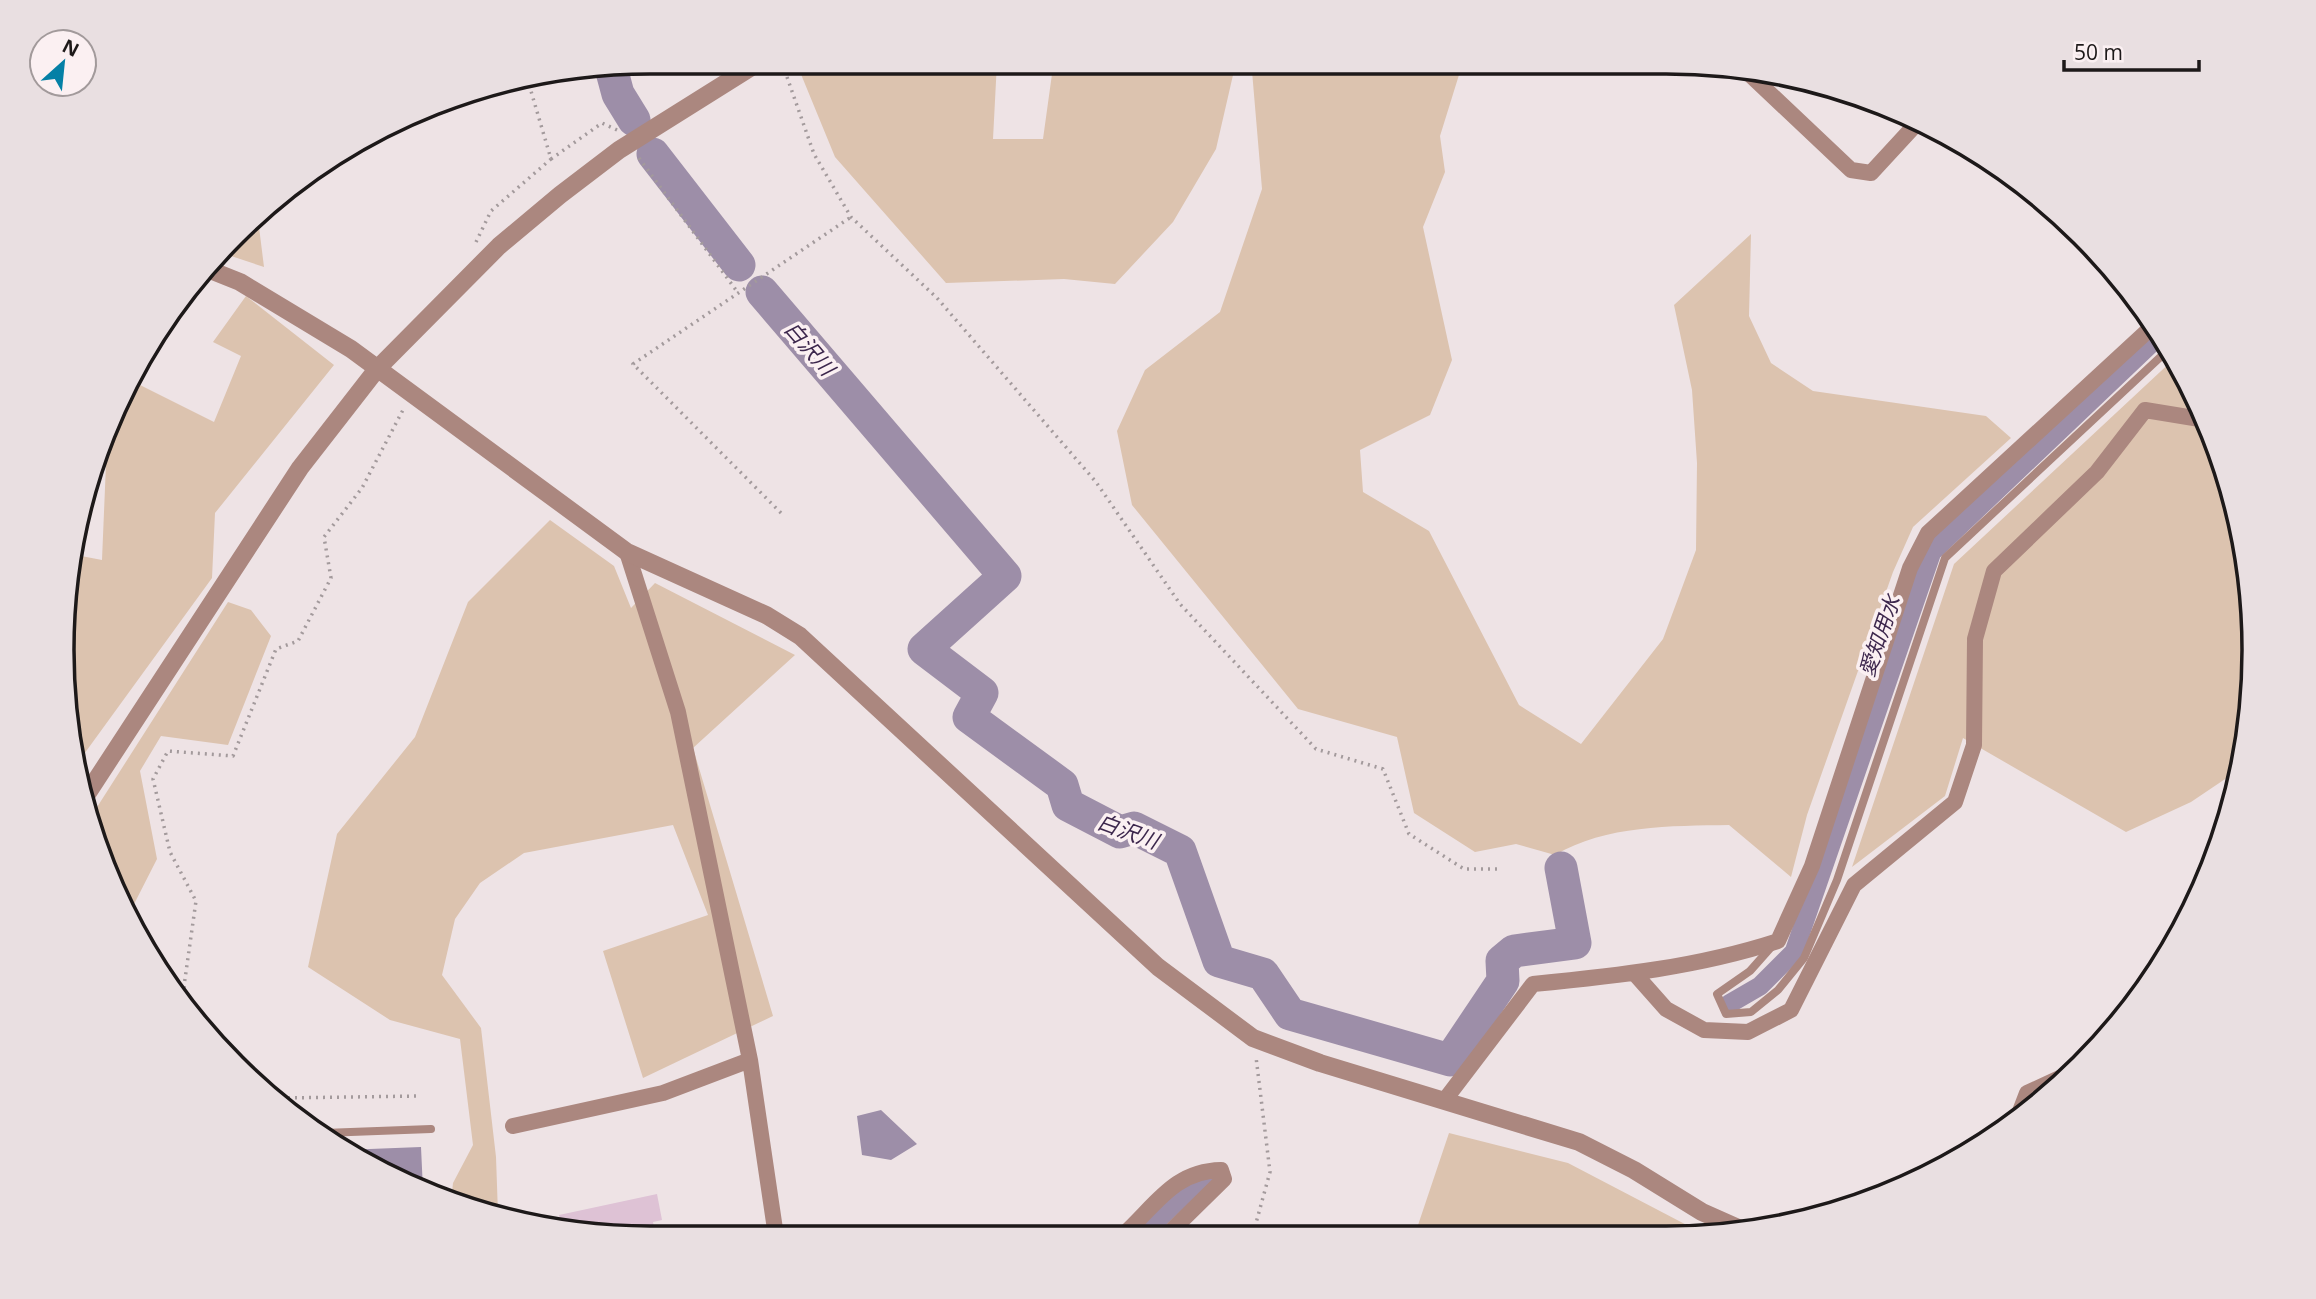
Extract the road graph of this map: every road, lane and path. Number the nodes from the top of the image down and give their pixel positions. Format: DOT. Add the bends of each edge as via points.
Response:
graph roads {
  1 [pos="740,74"];
  2 [pos="787,77"];
  3 [pos="1756,81"];
  4 [pos="530,87"];
  5 [pos="1912,129"];
  6 [pos="618,130"];
  7 [pos="636,154"];
  8 [pos="551,159"];
  9 [pos="851,217"];
  10 [pos="474,247"];
  11 [pos="214,272"];
  12 [pos="737,291"];
  13 [pos="2147,332"];
  14 [pos="2161,356"];
  15 [pos="377,369"];
  16 [pos="411,394"];
  17 [pos="2194,418"];
  18 [pos="782,513"];
  19 [pos="627,552"];
  20 [pos="91,788"];
  21 [pos="1502,869"];
  22 [pos="1777,941"];
  23 [pos="1635,974"];
  24 [pos="184,988"];
  25 [pos="1253,1038"];
  26 [pos="750,1060"];
  27 [pos="2043,1086"];
  28 [pos="421,1096"];
  29 [pos="289,1098"];
  30 [pos="2024,1100"];
  31 [pos="1444,1101"];
  32 [pos="513,1126"];
  33 [pos="430,1129"];
  34 [pos="336,1133"];
  35 [pos="1725,1222"];
  36 [pos="775,1226"];
  37 [pos="1133,1226"];
  38 [pos="1176,1226"];
  39 [pos="1255,1226"];
  1 -- 15 [label="street" via="619,150 560,195 499,246"];
  2 -- 9 [label="path" via="814,155"];
  3 -- 5 [label="street" via="1851,170 1871,173"];
  4 -- 8 [label="path"];
  6 -- 8 [label="path" via="602,123"];
  7 -- 12 [label="path"];
  8 -- 10 [label="path" via="491,211"];
  9 -- 12 [label="path"];
  9 -- 21 [label="path" via="937,298 1096,482 1180,604 1316,750 1383,769 1409,834 1464,869"];
  11 -- 15 [label="street" via="251,289"];
  12 -- 18 [label="path" via="633,364"];
  13 -- 22 [label="street" via="1928,533 1910,568 1812,866"];
  14 -- 22 [label="lane" via="1945,558 1837,880 1804,958 1778,990 1751,1012 1726,1014 1717,994 1750,971"];
  15 -- 16 [label="street"];
  15 -- 20 [label="street" via="300,468"];
  16 -- 19 [label="street"];
  16 -- 24 [label="path" via="362,488 324,537 331,578 298,641 276,649 233,756 168,751 153,779 170,852 196,901"];
  17 -- 23 [label="street" via="2145,410 2097,472 1994,571 1975,639 1974,745 1955,802 1854,885 1791,1010 1748,1032 1704,1030 1666,1009"];
  19 -- 25 [label="street" via="766,615 800,636 1158,967"];
  19 -- 26 [label="street" via="678,712"];
  22 -- 23 [label="street"];
  23 -- 31 [label="street" via="1533,984"];
  25 -- 31 [label="street"];
  25 -- 39 [label="path" via="1270,1172"];
  26 -- 32 [label="street" via="663,1093"];
  26 -- 36 [label="street"];
  27 -- 30 [label="street" via="2027,1093"];
  28 -- 29 [label="path"];
  31 -- 35 [label="street" via="1579,1142"];
  33 -- 34 [label="lane"];
  37 -- 38 [label="street" via="1185,1177 1200,1170 1222,1170 1224,1179"];
}
